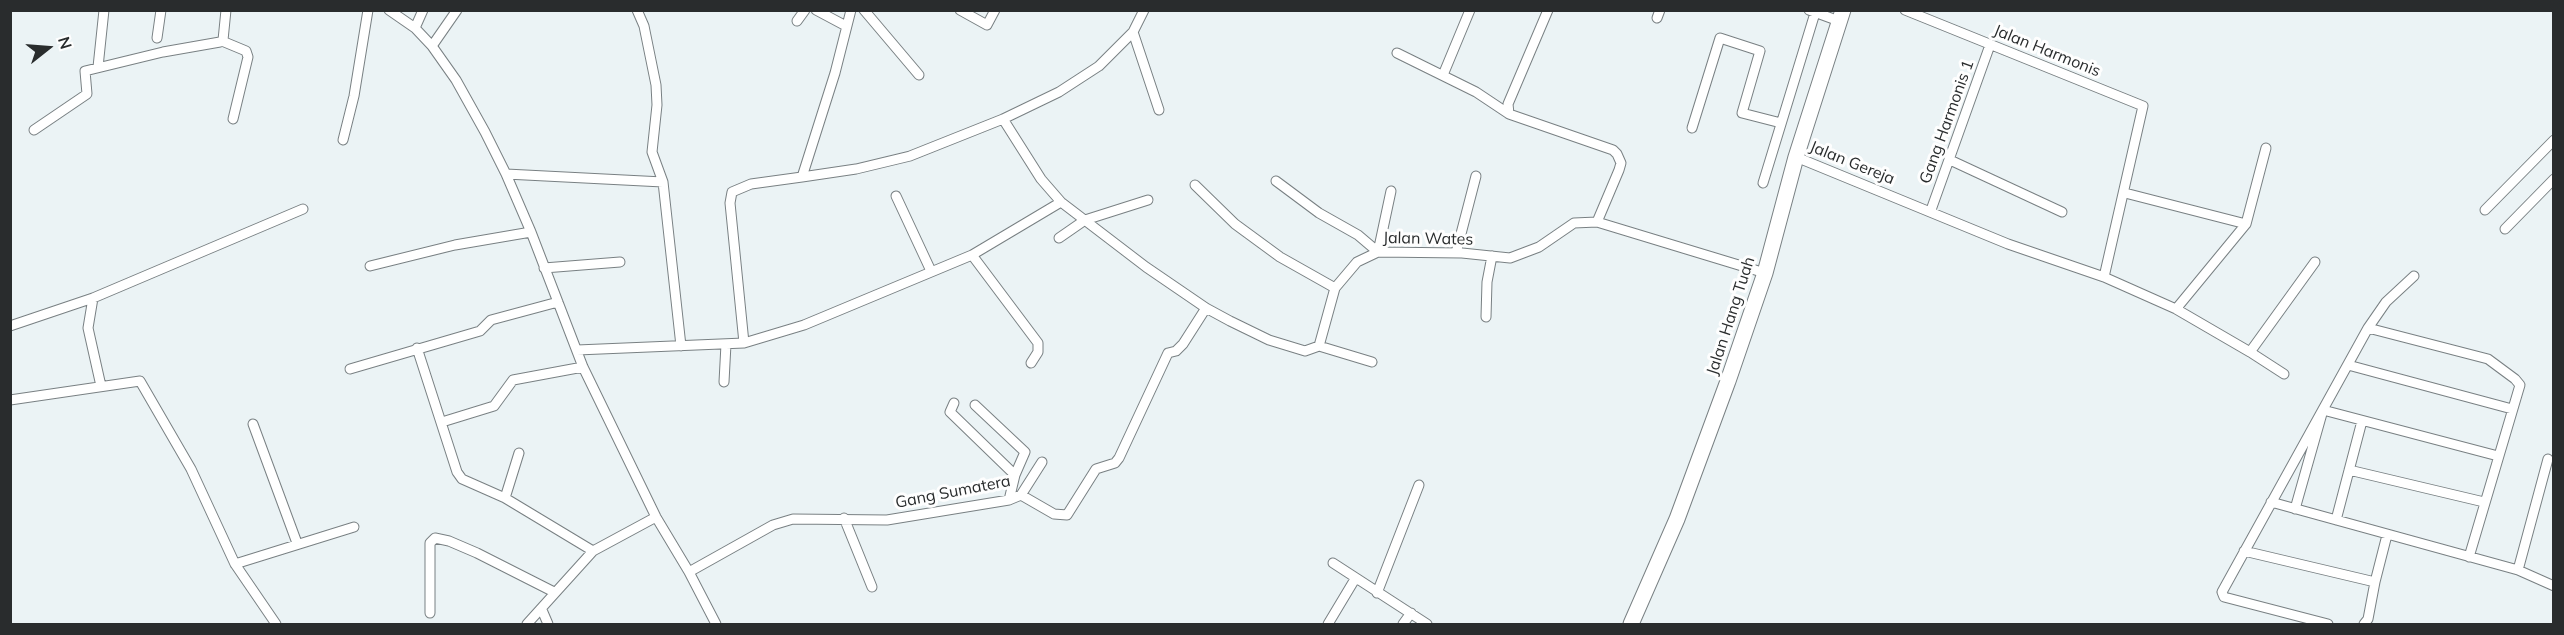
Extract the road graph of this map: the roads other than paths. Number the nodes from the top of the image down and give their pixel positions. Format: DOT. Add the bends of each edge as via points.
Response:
graph roads {
  1 [pos="104,10"];
  2 [pos="161,10"];
  3 [pos="226,10"];
  4 [pos="368,10"];
  5 [pos="389,10"];
  6 [pos="423,10"];
  7 [pos="457,10"];
  8 [pos="637,10"];
  9 [pos="805,10"];
  10 [pos="816,10"];
  11 [pos="850,10"];
  12 [pos="864,10"];
  13 [pos="960,10"];
  14 [pos="995,10"];
  15 [pos="1144,10"];
  16 [pos="1470,10"];
  17 [pos="1548,10"];
  18 [pos="1905,10"];
  19 [pos="1812,12"];
  20 [pos="1841,16"];
  21 [pos="797,21"];
  22 [pos="846,26"];
  23 [pos="415,28"];
  24 [pos="1133,32"];
  25 [pos="157,38"];
  26 [pos="222,41"];
  27 [pos="1990,45"];
  28 [pos="432,46"];
  29 [pos="1396,53"];
  30 [pos="98,67"];
  31 [pos="919,75"];
  32 [pos="1443,75"];
  33 [pos="1159,111"];
  34 [pos="1509,114"];
  35 [pos="233,119"];
  36 [pos="1003,119"];
  37 [pos="1781,123"];
  38 [pos="1692,128"];
  39 [pos="34,130"];
  40 [pos="344,140"];
  41 [pos="2553,140"];
  42 [pos="2266,148"];
  43 [pos="1796,157"];
  44 [pos="1950,160"];
  45 [pos="506,174"];
  46 [pos="1476,176"];
  47 [pos="802,177"];
  48 [pos="2553,178"];
  49 [pos="1276,181"];
  50 [pos="663,182"];
  51 [pos="1763,183"];
  52 [pos="1195,185"];
  53 [pos="1391,191"];
  54 [pos="2125,193"];
  55 [pos="896,196"];
  56 [pos="1148,200"];
  57 [pos="1061,202"];
  58 [pos="303,209"];
  59 [pos="1931,210"];
  60 [pos="2485,210"];
  61 [pos="2062,213"];
  62 [pos="1085,220"];
  63 [pos="1597,222"];
  64 [pos="2246,224"];
  65 [pos="2505,229"];
  66 [pos="531,232"];
  67 [pos="1059,238"];
  68 [pos="1378,252"];
  69 [pos="1456,253"];
  70 [pos="972,255"];
  71 [pos="1492,256"];
  72 [pos="2315,261"];
  73 [pos="620,262"];
  74 [pos="370,266"];
  75 [pos="544,268"];
  76 [pos="931,271"];
  77 [pos="1765,273"];
  78 [pos="2414,276"];
  79 [pos="2104,277"];
  80 [pos="1335,288"];
  81 [pos="93,298"];
  82 [pos="558,302"];
  83 [pos="1206,308"];
  84 [pos="2176,309"];
  85 [pos="1486,317"];
  86 [pos="10,326"];
  87 [pos="2368,328"];
  88 [pos="726,344"];
  89 [pos="744,344"];
  90 [pos="681,346"];
  91 [pos="1319,346"];
  92 [pos="417,348"];
  93 [pos="577,350"];
  94 [pos="2250,352"];
  95 [pos="1372,362"];
  96 [pos="1030,363"];
  97 [pos="2348,365"];
  98 [pos="583,367"];
  99 [pos="350,369"];
  100 [pos="2284,374"];
  101 [pos="724,382"];
  102 [pos="101,386"];
  103 [pos="10,400"];
  104 [pos="954,403"];
  105 [pos="975,405"];
  106 [pos="2512,409"];
  107 [pos="2323,410"];
  108 [pos="2362,421"];
  109 [pos="442,422"];
  110 [pos="253,424"];
  111 [pos="519,453"];
  112 [pos="2498,456"];
  113 [pos="2548,459"];
  114 [pos="1042,462"];
  115 [pos="2349,470"];
  116 [pos="1016,475"];
  117 [pos="1419,485"];
  118 [pos="1021,495"];
  119 [pos="505,498"];
  120 [pos="1009,500"];
  121 [pos="2271,502"];
  122 [pos="2484,502"];
  123 [pos="2295,509"];
  124 [pos="656,517"];
  125 [pos="844,518"];
  126 [pos="2336,520"];
  127 [pos="354,527"];
  128 [pos="2387,534"];
  129 [pos="297,543"];
  130 [pos="2244,550"];
  131 [pos="593,551"];
  132 [pos="2469,557"];
  133 [pos="1333,563"];
  134 [pos="235,564"];
  135 [pos="2518,570"];
  136 [pos="690,572"];
  137 [pos="1355,579"];
  138 [pos="2375,582"];
  139 [pos="2553,586"];
  140 [pos="872,587"];
  141 [pos="554,592"];
  142 [pos="1377,593"];
  143 [pos="542,610"];
  144 [pos="430,612"];
  145 [pos="1411,614"];
  146 [pos="276,624"];
  147 [pos="527,624"];
  148 [pos="548,624"];
  149 [pos="716,624"];
  150 [pos="1328,624"];
  151 [pos="1404,624"];
  152 [pos="1427,624"];
  153 [pos="1631,624"];
  154 [pos="2328,624"];
  155 [pos="2364,624"];
  1 -- 30 [label="street"];
  2 -- 25 [label="street"];
  3 -- 26 [label="street"];
  4 -- 40 [label="street"];
  5 -- 23 [label="street"];
  6 -- 23 [label="street"];
  7 -- 28 [label="street"];
  8 -- 50 [label="street" via="653,64 657,105 652,152"];
  9 -- 21 [label="street"];
  10 -- 22 [label="street"];
  11 -- 22 [label="street"];
  12 -- 31 [label="street"];
  13 -- 14 [label="street" via="987,26"];
  15 -- 24 [label="street"];
  16 -- 32 [label="street"];
  17 -- 34 [label="street" via="1508,104"];
  18 -- 27 [label="street, Jalan Harmonis"];
  19 -- 20 [label="street"];
  19 -- 37 [label="street"];
  20 -- 43 [label="main road, Jalan Hang Tuah"];
  22 -- 47 [label="street"];
  23 -- 28 [label="street"];
  24 -- 33 [label="street"];
  24 -- 36 [label="street" via="1099,66 1059,92"];
  26 -- 30 [label="street"];
  26 -- 35 [label="street" via="246,51 248,57"];
  27 -- 44 [label="street, Gang Harmonis 1"];
  27 -- 54 [label="street, Jalan Harmonis" via="2143,106"];
  28 -- 45 [label="street" via="456,80"];
  29 -- 32 [label="street"];
  30 -- 39 [label="street" via="85,70 86,96"];
  32 -- 34 [label="street"];
  34 -- 63 [label="street" via="1614,150 1621,163"];
  36 -- 47 [label="street" via="910,156"];
  36 -- 57 [label="street" via="1041,179"];
  37 -- 38 [label="street" via="1742,113 1760,51 1720,38"];
  37 -- 51 [label="street"];
  41 -- 60 [label="street"];
  42 -- 64 [label="street"];
  43 -- 59 [label="street, Jalan Gereja"];
  43 -- 77 [label="main road, Jalan Hang Tuah"];
  44 -- 59 [label="street, Gang Harmonis 1"];
  44 -- 61 [label="street"];
  45 -- 50 [label="street"];
  45 -- 66 [label="street"];
  46 -- 69 [label="street"];
  47 -- 89 [label="street" via="751,184 732,192"];
  48 -- 65 [label="street"];
  49 -- 68 [label="street"];
  50 -- 90 [label="street"];
  52 -- 80 [label="street" via="1235,224 1280,258"];
  53 -- 68 [label="street"];
  54 -- 64 [label="street"];
  54 -- 79 [label="street"];
  55 -- 76 [label="street"];
  56 -- 62 [label="street"];
  57 -- 62 [label="street"];
  57 -- 70 [label="street"];
  58 -- 81 [label="street"];
  59 -- 79 [label="street, Jalan Gereja" via="2008,244"];
  62 -- 67 [label="street"];
  62 -- 83 [label="street"];
  63 -- 71 [label="street, Jalan Wates" via="1574,224 1521,256"];
  63 -- 77 [label="street, Jalan Wates"];
  64 -- 84 [label="street"];
  66 -- 74 [label="street"];
  66 -- 75 [label="street"];
  68 -- 69 [label="street, Jalan Wates"];
  68 -- 80 [label="street, Jalan Wates" via="1357,262"];
  69 -- 71 [label="street, Jalan Wates"];
  70 -- 76 [label="street"];
  70 -- 96 [label="street" via="1038,344 1038,352"];
  71 -- 85 [label="street"];
  72 -- 94 [label="street"];
  73 -- 75 [label="street"];
  75 -- 82 [label="street"];
  76 -- 89 [label="street" via="804,325"];
  77 -- 153 [label="main road, Jalan Hang Tuah" via="1677,519"];
  78 -- 87 [label="street" via="2386,302"];
  79 -- 84 [label="street, Jalan Gereja"];
  80 -- 91 [label="street, Jalan Wates"];
  81 -- 86 [label="street"];
  81 -- 102 [label="street" via="88,328"];
  82 -- 92 [label="street" via="491,320 480,331"];
  82 -- 93 [label="street"];
  83 -- 91 [label="street" via="1269,340 1305,351"];
  83 -- 118 [label="street, Gang Sumatera" via="1183,344 1176,351 1165,350 1119,458 1096,468 1070,513 1059,516"];
  84 -- 94 [label="street, Jalan Gereja"];
  87 -- 97 [label="street"];
  87 -- 106 [label="street" via="2488,359 2520,385"];
  88 -- 89 [label="street"];
  88 -- 90 [label="street"];
  88 -- 101 [label="street"];
  90 -- 93 [label="street"];
  91 -- 95 [label="street"];
  92 -- 99 [label="street"];
  92 -- 109 [label="street"];
  93 -- 98 [label="street"];
  94 -- 100 [label="street, Jalan Gereja"];
  97 -- 106 [label="street"];
  97 -- 107 [label="street"];
  98 -- 109 [label="street" via="513,380 494,406"];
  98 -- 124 [label="street"];
  102 -- 103 [label="street"];
  102 -- 134 [label="street" via="140,381 191,469"];
  104 -- 116 [label="street" via="950,412"];
  105 -- 116 [label="street" via="1025,452"];
  106 -- 112 [label="street"];
  107 -- 108 [label="street"];
  107 -- 121 [label="street"];
  107 -- 123 [label="street"];
  108 -- 112 [label="street"];
  108 -- 115 [label="street"];
  109 -- 119 [label="street" via="462,479"];
  110 -- 129 [label="street"];
  111 -- 119 [label="street"];
  112 -- 122 [label="street"];
  113 -- 135 [label="street"];
  114 -- 118 [label="street"];
  115 -- 122 [label="street"];
  115 -- 126 [label="street"];
  116 -- 120 [label="street"];
  117 -- 142 [label="street"];
  118 -- 120 [label="street, Gang Sumatera"];
  119 -- 131 [label="street"];
  120 -- 125 [label="street, Gang Sumatera" via="887,520"];
  121 -- 123 [label="street"];
  121 -- 130 [label="street"];
  122 -- 132 [label="street"];
  123 -- 126 [label="street"];
  124 -- 131 [label="street"];
  124 -- 136 [label="street"];
  125 -- 136 [label="street, Gang Sumatera" via="793,519 773,525"];
  125 -- 140 [label="street"];
  126 -- 128 [label="street"];
  127 -- 129 [label="street"];
  128 -- 132 [label="street"];
  128 -- 138 [label="street"];
  129 -- 134 [label="street"];
  130 -- 138 [label="street"];
  130 -- 154 [label="street" via="2222,592 2224,597"];
  131 -- 141 [label="street"];
  132 -- 135 [label="street"];
  133 -- 137 [label="street"];
  134 -- 146 [label="street"];
  135 -- 139 [label="street"];
  136 -- 149 [label="street"];
  137 -- 142 [label="street"];
  137 -- 150 [label="street"];
  138 -- 155 [label="street"];
  141 -- 143 [label="street"];
  141 -- 144 [label="street" via="477,553 435,538 430,543"];
  142 -- 145 [label="street"];
  143 -- 147 [label="street"];
  143 -- 148 [label="street"];
  145 -- 151 [label="street"];
  145 -- 152 [label="street"];
}
